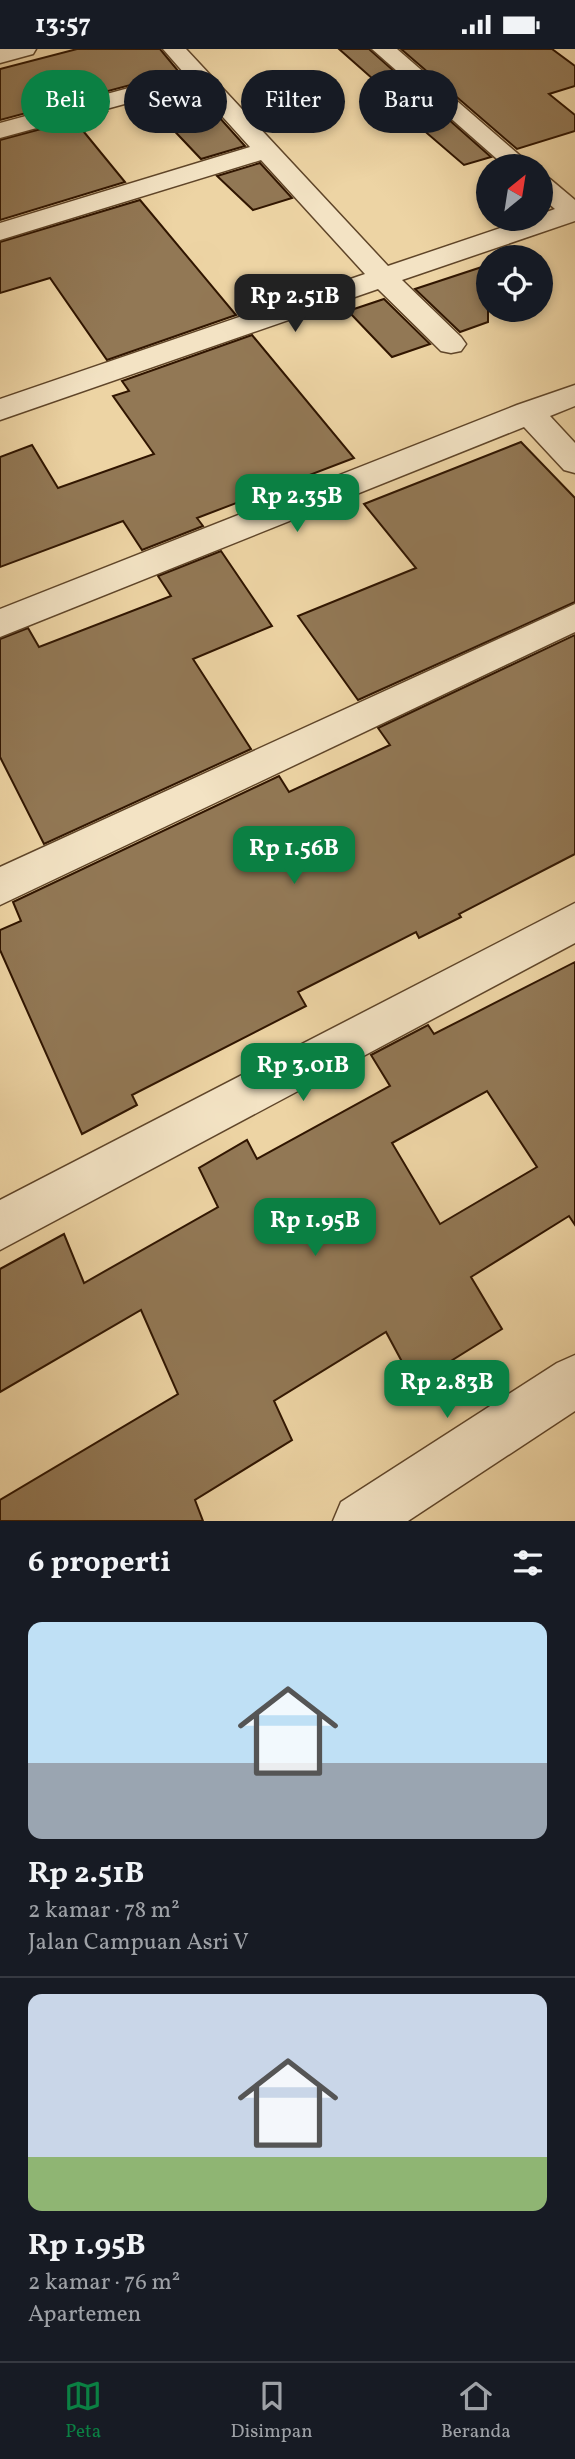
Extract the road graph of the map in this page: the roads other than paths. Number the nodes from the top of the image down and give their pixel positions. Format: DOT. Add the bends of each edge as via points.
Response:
graph roads {
  1 [pos="25,49"];
  2 [pos="174,49"];
  3 [pos="383,49"];
  4 [pos="0,56"];
  5 [pos="194,70"];
  6 [pos="124,97"];
  7 [pos="227,106"];
  8 [pos="0,131"];
  9 [pos="267,150"];
  10 [pos="506,154"];
  11 [pos="553,194"];
  12 [pos="575,212"];
  13 [pos="0,232"];
  14 [pos="383,278"];
  15 [pos="451,344"];
  16 [pos="575,395"];
  17 [pos="0,410"];
  18 [pos="528,412"];
  19 [pos="575,462"];
  20 [pos="575,617"];
  21 [pos="0,623"];
  22 [pos="0,887"];
  23 [pos="575,922"];
  24 [pos="0,1226"];
  25 [pos="575,1381"];
  26 [pos="360,1521"];
  1 -- 4 [label="street"];
  2 -- 5 [label="street"];
  3 -- 10 [label="street"];
  6 -- 8 [label="street"];
  7 -- 9 [label="street"];
  9 -- 13 [label="street"];
  9 -- 14 [label="street"];
  11 -- 12 [label="street"];
  12 -- 14 [label="street"];
  14 -- 15 [label="street"];
  14 -- 17 [label="street"];
  16 -- 18 [label="street"];
  18 -- 19 [label="street"];
  18 -- 21 [label="street"];
  20 -- 22 [label="street"];
  23 -- 24 [label="street"];
  25 -- 26 [label="street"];
}
